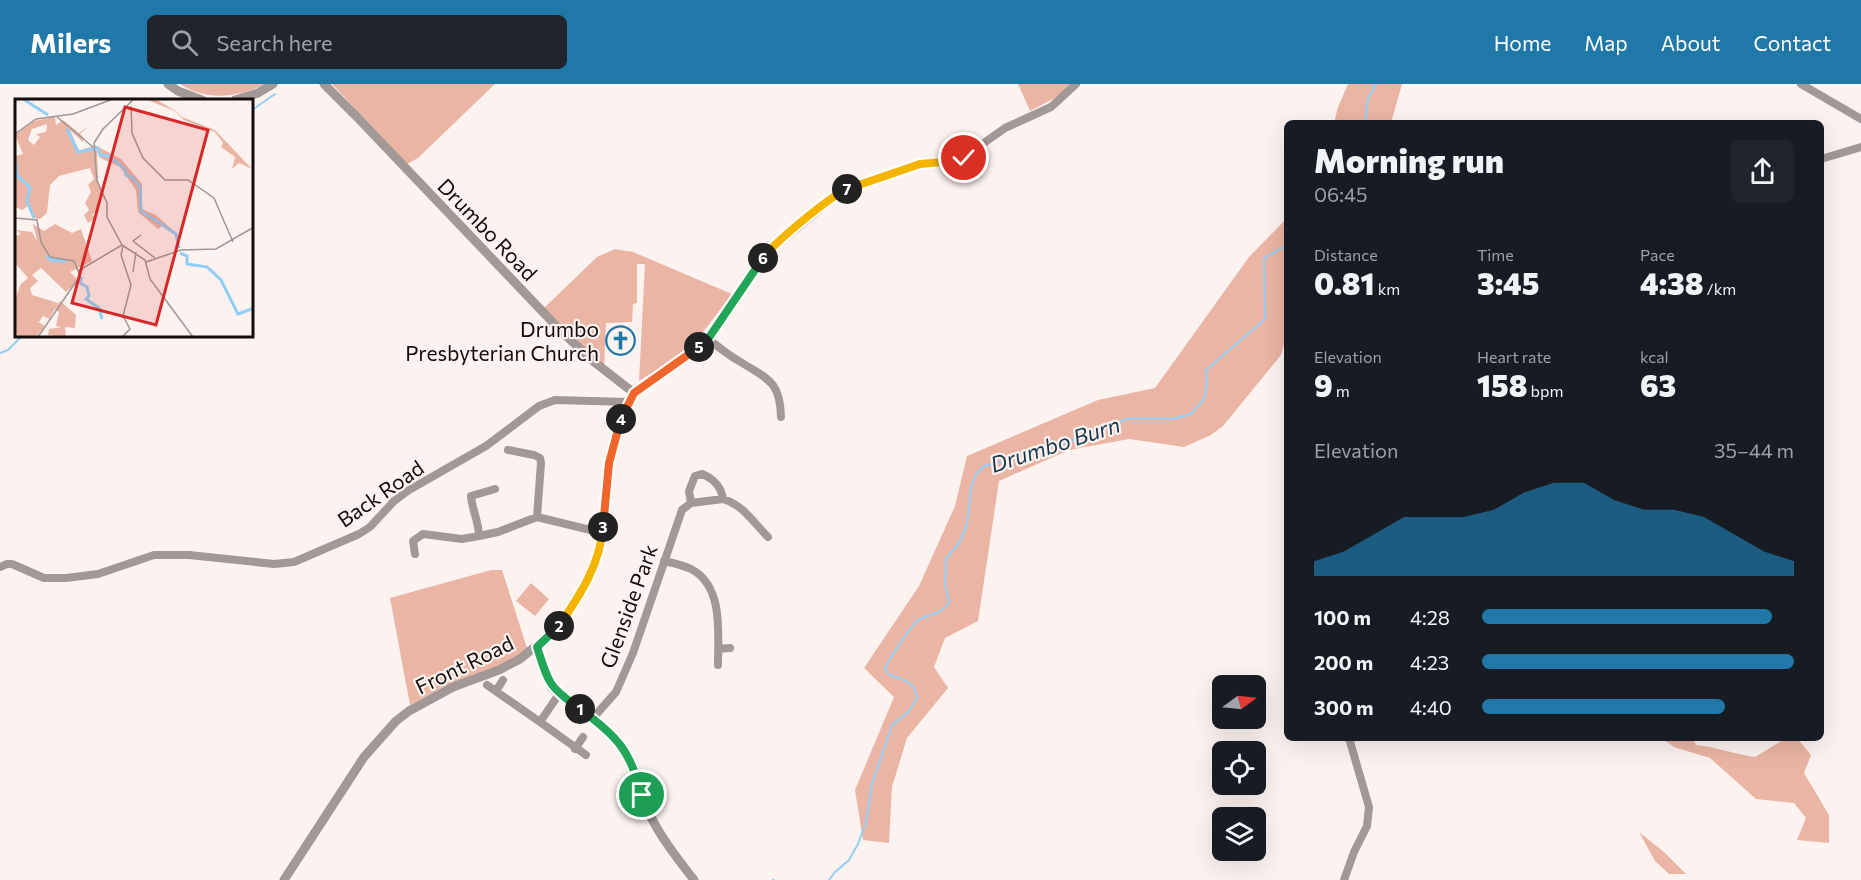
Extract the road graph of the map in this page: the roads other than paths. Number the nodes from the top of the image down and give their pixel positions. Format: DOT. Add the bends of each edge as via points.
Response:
graph roads {
  1 [pos="168,84"];
  2 [pos="273,84"];
  3 [pos="324,84"];
  4 [pos="1076,84"];
  5 [pos="1802,84"];
  6 [pos="199,99"];
  7 [pos="238,99"];
  8 [pos="1861,119"];
  9 [pos="1861,147"];
  10 [pos="1824,158"];
  11 [pos="708,339"];
  12 [pos="634,393"];
  13 [pos="628,402"];
  14 [pos="781,417"];
  15 [pos="508,450"];
  16 [pos="495,489"];
  17 [pos="723,499"];
  18 [pos="691,503"];
  19 [pos="537,517"];
  20 [pos="603,533"];
  21 [pos="479,536"];
  22 [pos="768,537"];
  23 [pos="415,554"];
  24 [pos="664,561"];
  25 [pos="0,567"];
  26 [pos="537,647"];
  27 [pos="730,648"];
  28 [pos="718,649"];
  29 [pos="718,664"];
  30 [pos="503,680"];
  31 [pos="487,685"];
  32 [pos="496,691"];
  33 [pos="559,694"];
  34 [pos="593,718"];
  35 [pos="540,722"];
  36 [pos="584,737"];
  37 [pos="1349,741"];
  38 [pos="575,748"];
  39 [pos="586,755"];
  40 [pos="285,880"];
  41 [pos="694,880"];
  42 [pos="1344,880"];
  1 -- 6 [label="street"];
  2 -- 7 [label="street"];
  3 -- 12 [label="street, Drumbo Road" via="562,332"];
  4 -- 11 [label="street" via="1051,107 1005,128 964,158 920,164 835,196 765,255"];
  5 -- 8 [label="street"];
  9 -- 10 [label="street"];
  11 -- 12 [label="street"];
  11 -- 14 [label="street" via="768,378 778,395"];
  12 -- 13 [label="street, Front Road"];
  13 -- 20 [label="street, Front Road" via="609,463"];
  13 -- 25 [label="street, Back Road" via="555,400 539,406 486,446 401,495 370,527 294,562 154,555 98,574 66,578 44,578 12,564"];
  15 -- 19 [label="street" via="540,458"];
  16 -- 21 [label="street" via="471,496"];
  17 -- 18 [label="street"];
  17 -- 18 [label="street, Glenside Park" via="718,485 702,474 692,482"];
  17 -- 22 [label="street, Glenside Park" via="739,506"];
  18 -- 24 [label="street, Glenside Park" via="682,510"];
  19 -- 20 [label="street"];
  19 -- 21 [label="street"];
  20 -- 26 [label="street, Front Road" via="594,568 583,589 558,628"];
  21 -- 23 [label="street" via="462,539 423,534 413,541"];
  24 -- 28 [label="street" via="690,569 710,588 718,621"];
  24 -- 34 [label="street, Glenside Park" via="616,692"];
  26 -- 33 [label="street" via="547,678"];
  26 -- 40 [label="street, Front Road" via="499,670 443,692 396,721 364,756"];
  27 -- 28 [label="street"];
  28 -- 29 [label="street"];
  30 -- 32 [label="street"];
  31 -- 32 [label="street"];
  32 -- 35 [label="street"];
  33 -- 34 [label="street"];
  33 -- 35 [label="street"];
  34 -- 41 [label="street" via="625,750 650,815"];
  35 -- 38 [label="street"];
  36 -- 38 [label="street"];
  37 -- 42 [label="street" via="1369,807 1367,826"];
  38 -- 39 [label="street"];
}
